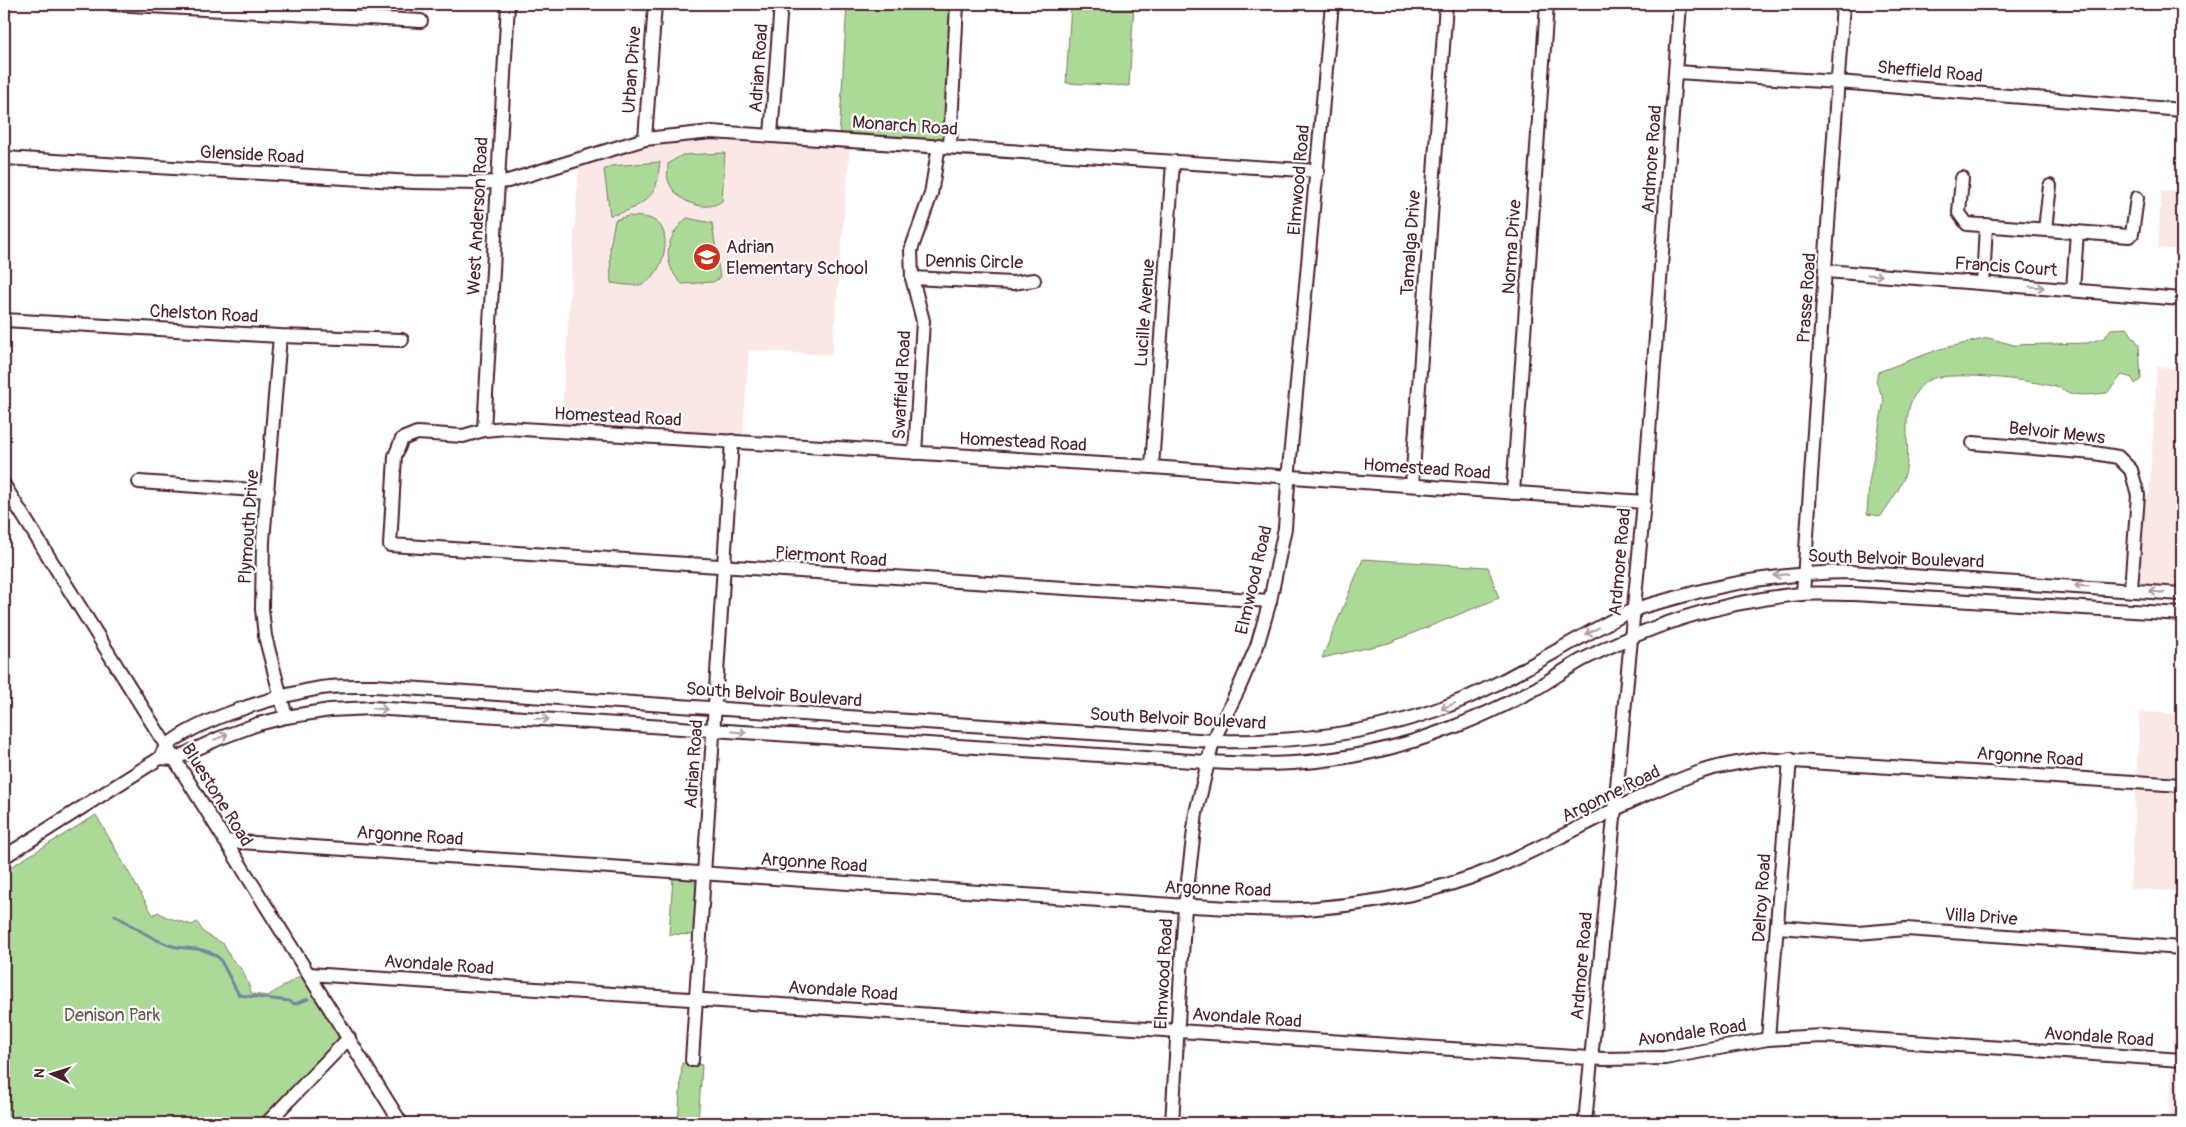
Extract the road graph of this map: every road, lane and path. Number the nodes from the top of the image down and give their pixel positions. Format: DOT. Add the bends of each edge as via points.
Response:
graph roads {
  1 [pos="113,4"];
  2 [pos="508,4"];
  3 [pos="654,4"];
  4 [pos="781,4"];
  5 [pos="957,4"];
  6 [pos="1332,4"];
  7 [pos="1446,4"];
  8 [pos="1546,4"];
  9 [pos="1680,4"];
  10 [pos="1843,4"];
  11 [pos="421,21"];
  12 [pos="1676,72"];
  13 [pos="1838,82"];
  14 [pos="2182,110"];
  15 [pos="771,135"];
  16 [pos="645,139"];
  17 [pos="944,146"];
  18 [pos="4,158"];
  19 [pos="1173,162"];
  20 [pos="1318,171"];
  21 [pos="1962,178"];
  22 [pos="497,182"];
  23 [pos="2050,186"];
  24 [pos="2137,198"];
  25 [pos="1986,225"];
  26 [pos="2045,229"];
  27 [pos="2078,232"];
  28 [pos="1826,271"];
  29 [pos="912,278"];
  30 [pos="1034,280"];
  31 [pos="1983,283"];
  32 [pos="2073,290"];
  33 [pos="2182,299"];
  34 [pos="4,320"];
  35 [pos="280,336"];
  36 [pos="402,340"];
  37 [pos="484,430"];
  38 [pos="732,441"];
  39 [pos="1973,443"];
  40 [pos="916,453"];
  41 [pos="1152,468"];
  42 [pos="1288,478"];
  43 [pos="139,482"];
  44 [pos="4,485"];
  45 [pos="1412,485"];
  46 [pos="268,491"];
  47 [pos="1512,493"];
  48 [pos="1644,502"];
  49 [pos="390,545"];
  50 [pos="723,567"];
  51 [pos="1804,572"];
  52 [pos="2131,589"];
  53 [pos="1803,594"];
  54 [pos="2182,594"];
  55 [pos="1270,601"];
  56 [pos="1634,610"];
  57 [pos="2182,614"];
  58 [pos="1630,638"];
  59 [pos="280,697"];
  60 [pos="716,708"];
  61 [pos="286,717"];
  62 [pos="714,731"];
  63 [pos="1213,741"];
  64 [pos="166,746"];
  65 [pos="160,758"];
  66 [pos="174,759"];
  67 [pos="1790,759"];
  68 [pos="1207,762"];
  69 [pos="2182,785"];
  70 [pos="1614,812"];
  71 [pos="225,841"];
  72 [pos="4,857"];
  73 [pos="704,873"];
  74 [pos="1186,906"];
  75 [pos="1778,927"];
  76 [pos="2182,948"];
  77 [pos="309,974"];
  78 [pos="697,999"];
  79 [pos="1179,1031"];
  80 [pos="350,1038"];
  81 [pos="1768,1039"];
  82 [pos="1591,1058"];
  83 [pos="692,1060"];
  84 [pos="2182,1060"];
  85 [pos="268,1123"];
  86 [pos="401,1123"];
  87 [pos="1172,1123"];
  88 [pos="1585,1123"];
  1 -- 11 [label="street"];
  2 -- 22 [label="street, West Anderson Road"];
  3 -- 16 [label="street, Urban Drive"];
  4 -- 15 [label="street, Adrian Road"];
  5 -- 17 [label="street, Swaffield Road"];
  6 -- 20 [label="street, Elmwood Road"];
  7 -- 45 [label="street, Tamalga Drive"];
  8 -- 47 [label="street, Norma Drive"];
  9 -- 12 [label="street, Ardmore Road"];
  10 -- 13 [label="street, Prasse Road"];
  12 -- 13 [label="street, Sheffield Road"];
  12 -- 48 [label="street, Ardmore Road"];
  13 -- 14 [label="street, Sheffield Road"];
  13 -- 28 [label="street, Prasse Road"];
  15 -- 16 [label="street, Monarch Road" via="711,132"];
  15 -- 17 [label="street, Monarch Road"];
  16 -- 22 [label="street, Monarch Road"];
  17 -- 19 [label="street, Monarch Road"];
  17 -- 29 [label="street, Swaffield Road" via="932,194 911,250"];
  18 -- 22 [label="street, Glenside Road" via="414,182"];
  19 -- 20 [label="street, Monarch Road"];
  19 -- 41 [label="street, Lucille Avenue"];
  20 -- 42 [label="street, Elmwood Road"];
  21 -- 25 [label="street" via="1961,218 1968,224"];
  22 -- 37 [label="street, West Anderson Road"];
  23 -- 26 [label="street"];
  24 -- 27 [label="street" via="2132,234 2129,236"];
  25 -- 26 [label="street"];
  25 -- 31 [label="street"];
  26 -- 27 [label="street"];
  27 -- 32 [label="street"];
  28 -- 31 [label="street, Francis Court, one-way"];
  28 -- 51 [label="street, Prasse Road"];
  29 -- 30 [label="street, Dennis Circle" via="1012,283"];
  29 -- 40 [label="street, Swaffield Road" via="923,321"];
  31 -- 32 [label="street, Francis Court, one-way"];
  32 -- 33 [label="street, Francis Court"];
  34 -- 35 [label="street, Chelston Road"];
  35 -- 36 [label="street, Chelston Road"];
  35 -- 46 [label="street, Plymouth Drive"];
  37 -- 38 [label="street, Homestead Road" via="506,428"];
  37 -- 49 [label="street, Homestead Road" via="463,436 417,433 402,439 396,456"];
  38 -- 40 [label="street, Homestead Road"];
  38 -- 50 [label="street, Adrian Road"];
  39 -- 52 [label="street, Belvoir Mews" via="2118,458 2131,470 2138,495"];
  40 -- 41 [label="street, Homestead Road"];
  41 -- 42 [label="street, Homestead Road"];
  42 -- 45 [label="street, Homestead Road"];
  42 -- 55 [label="street, Elmwood Road" via="1285,528"];
  43 -- 46 [label="street"];
  44 -- 64 [label="street, Bluestone Road"];
  45 -- 47 [label="street, Homestead Road"];
  46 -- 59 [label="street, Plymouth Drive" via="262,609"];
  47 -- 48 [label="street, Homestead Road"];
  48 -- 56 [label="street, Ardmore Road"];
  49 -- 50 [label="street, Piermont Road"];
  50 -- 55 [label="street, Piermont Road"];
  50 -- 60 [label="street, Adrian Road"];
  52 -- 51 [label="street, South Belvoir Boulevard, one-way"];
  51 -- 53 [label="street, Prasse Road"];
  51 -- 56 [label="street, South Belvoir Boulevard, one-way" via="1747,580"];
  54 -- 52 [label="street, South Belvoir Boulevard, one-way"];
  53 -- 57 [label="street, South Belvoir Boulevard" via="1906,596"];
  53 -- 58 [label="street, South Belvoir Boulevard" via="1747,602 1689,616"];
  55 -- 63 [label="street, Elmwood Road" via="1253,655"];
  56 -- 58 [label="street, Ardmore Road"];
  56 -- 63 [label="street, South Belvoir Boulevard, one-way" via="1472,696 1407,720 1298,741"];
  58 -- 68 [label="street, South Belvoir Boulevard" via="1582,660 1486,713 1450,729 1398,745 1294,764"];
  58 -- 70 [label="street, Ardmore Road"];
  59 -- 60 [label="street, South Belvoir Boulevard" via="324,688 375,686"];
  59 -- 61 [label="street, Plymouth Drive"];
  59 -- 64 [label="street, South Belvoir Boulevard" via="219,718"];
  60 -- 62 [label="street, Adrian Road"];
  60 -- 63 [label="street, South Belvoir Boulevard"];
  61 -- 62 [label="street, South Belvoir Boulevard, one-way" via="372,708"];
  66 -- 61 [label="street, South Belvoir Boulevard, one-way" via="220,738"];
  62 -- 68 [label="street, South Belvoir Boulevard, one-way"];
  62 -- 73 [label="street, Adrian Road"];
  63 -- 68 [label="street, Elmwood Road"];
  64 -- 65 [label="street"];
  64 -- 66 [label="street, Bluestone Road"];
  65 -- 66 [label="street, South Belvoir Boulevard"];
  65 -- 72 [label="street"];
  66 -- 71 [label="street, Bluestone Road"];
  67 -- 69 [label="street, Argonne Road"];
  67 -- 70 [label="street, Argonne Road" via="1762,759 1704,771"];
  67 -- 75 [label="street, Delroy Road"];
  68 -- 74 [label="street, Elmwood Road" via="1194,821"];
  70 -- 74 [label="street, Argonne Road" via="1488,871 1378,901 1316,908"];
  70 -- 82 [label="street, Ardmore Road"];
  71 -- 73 [label="street, Argonne Road"];
  71 -- 77 [label="street, Bluestone Road"];
  73 -- 74 [label="street, Argonne Road"];
  73 -- 78 [label="street, Adrian Road"];
  74 -- 79 [label="street, Elmwood Road"];
  75 -- 76 [label="street, Villa Drive" via="1858,933 1906,929"];
  75 -- 81 [label="street, Delroy Road"];
  77 -- 78 [label="street, Avondale Road"];
  77 -- 80 [label="street, Bluestone Road"];
  78 -- 79 [label="street, Avondale Road"];
  78 -- 83 [label="street, Adrian Road"];
  79 -- 82 [label="street, Avondale Road"];
  79 -- 87 [label="street, Elmwood Road"];
  80 -- 85 [label="street"];
  80 -- 86 [label="street, Bluestone Road"];
  81 -- 82 [label="street, Avondale Road" via="1665,1058"];
  81 -- 84 [label="street, Avondale Road" via="1824,1036"];
  82 -- 88 [label="street, Ardmore Road"];
}
